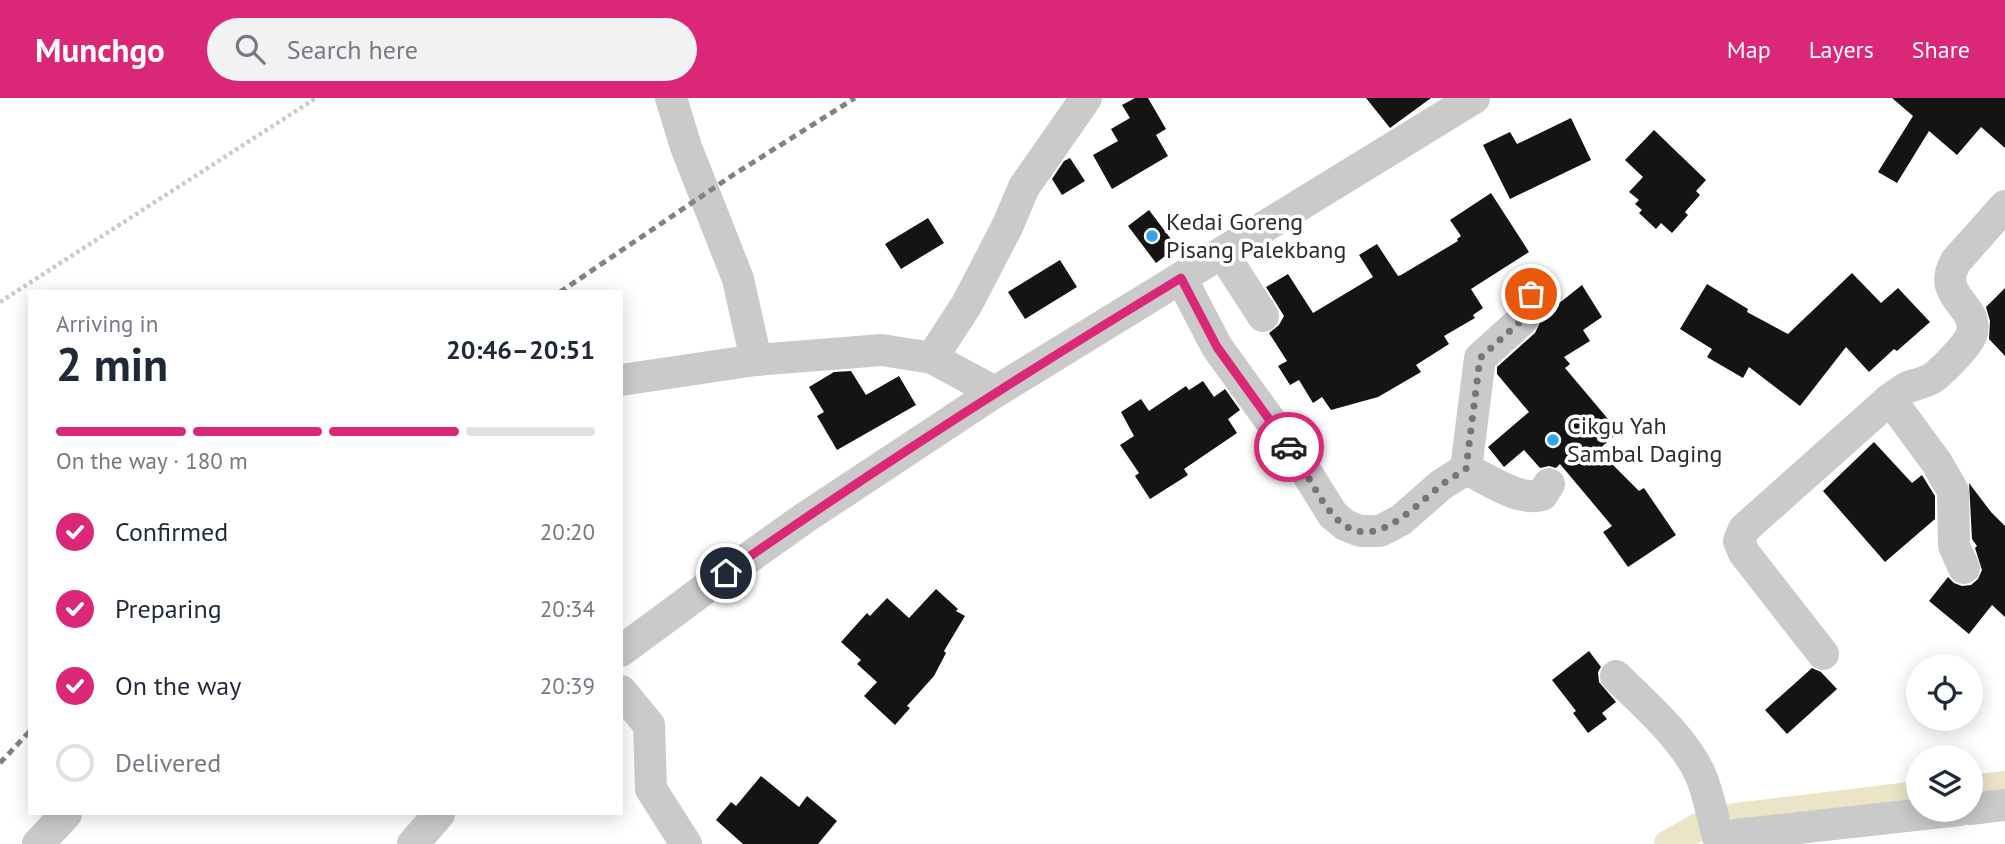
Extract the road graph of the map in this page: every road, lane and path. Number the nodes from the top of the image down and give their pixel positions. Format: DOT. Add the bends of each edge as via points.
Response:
graph roads {
  1 [pos="316,98"];
  2 [pos="671,98"];
  3 [pos="1086,98"];
  4 [pos="1474,98"];
  5 [pos="2005,206"];
  6 [pos="1223,254"];
  7 [pos="1181,278"];
  8 [pos="1531,294"];
  9 [pos="0,302"];
  10 [pos="1263,316"];
  11 [pos="932,358"];
  12 [pos="756,360"];
  13 [pos="623,380"];
  14 [pos="995,392"];
  15 [pos="1890,399"];
  16 [pos="1466,469"];
  17 [pos="1549,484"];
  18 [pos="1964,568"];
  19 [pos="623,649"];
  20 [pos="1823,654"];
  21 [pos="1616,676"];
  22 [pos="623,693"];
  23 [pos="2005,805"];
  24 [pos="1983,808"];
  25 [pos="65,815"];
  26 [pos="438,815"];
  27 [pos="1906,816"];
  28 [pos="38,844"];
  29 [pos="413,844"];
  30 [pos="686,844"];
  1 -- 9 [label="path"];
  2 -- 12 [label="street" via="737,279"];
  3 -- 11 [label="street" via="1024,187 967,304"];
  4 -- 6 [label="street"];
  5 -- 15 [label="street" via="1950,270 1951,291 1970,315 1971,335 1966,344 1932,379"];
  6 -- 7 [label="street"];
  6 -- 10 [label="street"];
  7 -- 14 [label="street"];
  7 -- 16 [label="street" via="1217,347 1345,525 1381,531"];
  8 -- 16 [label="street" via="1523,319 1480,358"];
  11 -- 12 [label="street" via="882,350"];
  11 -- 14 [label="street"];
  12 -- 13 [label="street"];
  14 -- 19 [label="street" via="795,525"];
  15 -- 18 [label="street" via="1953,491 1954,546"];
  15 -- 20 [label="street" via="1744,529 1739,541"];
  16 -- 17 [label="street" via="1522,497 1542,495"];
  21 -- 27 [label="street" via="1690,755 1701,775 1718,836"];
  22 -- 30 [label="street" via="649,725 651,789"];
  23 -- 24 [label="street"];
  25 -- 28 [label="street"];
  26 -- 29 [label="street"];
}
